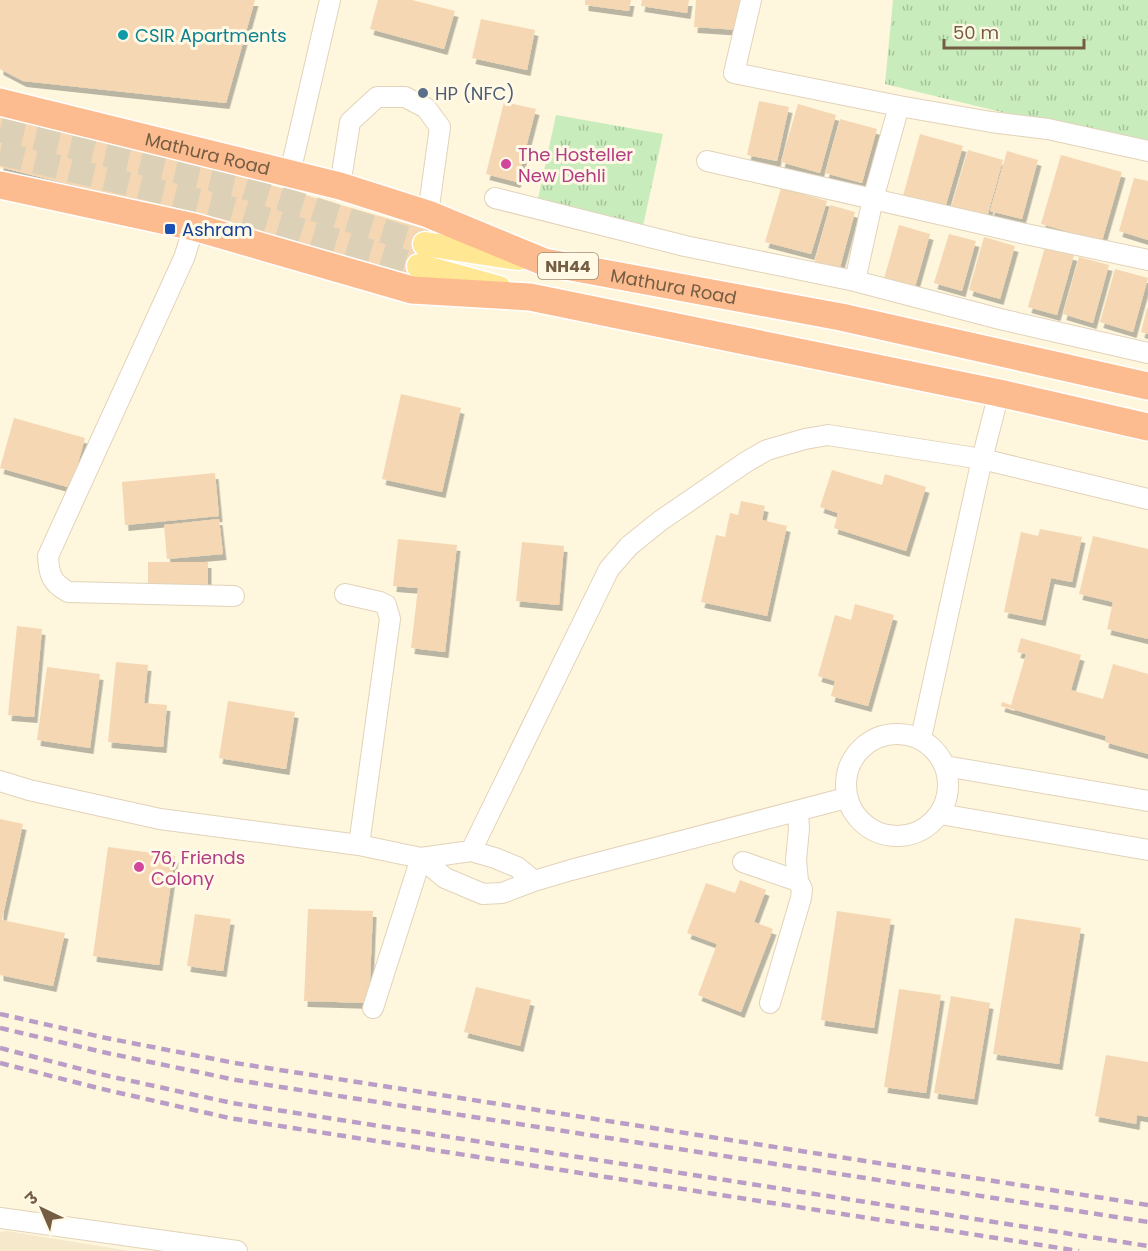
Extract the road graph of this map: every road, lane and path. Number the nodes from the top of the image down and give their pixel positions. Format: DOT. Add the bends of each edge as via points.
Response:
graph roads {
  1 [pos="330,0"];
  2 [pos="751,0"];
  3 [pos="0,102"];
  4 [pos="899,106"];
  5 [pos="1148,151"];
  6 [pos="707,160"];
  7 [pos="291,173"];
  8 [pos="0,185"];
  9 [pos="340,186"];
  10 [pos="56,198"];
  11 [pos="495,198"];
  12 [pos="0,199"];
  13 [pos="873,199"];
  14 [pos="428,214"];
  15 [pos="194,227"];
  16 [pos="1148,260"];
  17 [pos="544,262"];
  18 [pos="855,281"];
  19 [pos="530,297"];
  20 [pos="1148,353"];
  21 [pos="1148,386"];
  22 [pos="999,393"];
  23 [pos="1148,428"];
  24 [pos="982,459"];
  25 [pos="1148,499"];
  26 [pos="345,594"];
  27 [pos="234,596"];
  28 [pos="921,738"];
  29 [pos="945,766"];
  30 [pos="0,781"];
  31 [pos="846,798"];
  32 [pos="1148,801"];
  33 [pos="798,811"];
  34 [pos="940,814"];
  35 [pos="359,845"];
  36 [pos="1148,850"];
  37 [pos="471,851"];
  38 [pos="421,858"];
  39 [pos="743,862"];
  40 [pos="534,881"];
  41 [pos="798,881"];
  42 [pos="770,1003"];
  43 [pos="373,1008"];
  44 [pos="0,1218"];
  45 [pos="237,1251"];
  1 -- 7 [label="street"];
  2 -- 4 [label="street" via="734,73"];
  3 -- 7 [label="highway, Mathura Road / NH44"];
  4 -- 5 [label="street" via="1048,129"];
  4 -- 13 [label="street"];
  6 -- 13 [label="street"];
  7 -- 9 [label="highway, Mathura Road / NH44"];
  8 -- 10 [label="highway, NH44"];
  9 -- 14 [label="highway, Mathura Road / NH44"];
  9 -- 14 [label="street" via="350,122 377,97 405,97 426,108 440,127"];
  10 -- 12 [label="main road"];
  10 -- 15 [label="highway, NH44"];
  11 -- 18 [label="street" via="685,246"];
  13 -- 16 [label="street"];
  13 -- 18 [label="street"];
  14 -- 17 [label="highway, Mathura Road / NH44"];
  15 -- 19 [label="highway, NH44" via="412,290"];
  15 -- 27 [label="street" via="184,258 48,556 49,572 56,585 68,592"];
  17 -- 19 [label="main road" via="422,255"];
  17 -- 21 [label="highway, Mathura Road / NH44" via="841,317"];
  18 -- 20 [label="street"];
  19 -- 22 [label="highway, NH44"];
  22 -- 23 [label="highway, NH44"];
  22 -- 24 [label="street"];
  24 -- 25 [label="street"];
  24 -- 28 [label="street"];
  24 -- 37 [label="street" via="828,435 805,439 767,450 660,521 629,546 609,569"];
  26 -- 35 [label="street" via="386,605 390,620"];
  28 -- 29 [label="street"];
  28 -- 31 [label="street" via="891,735 865,746 850,764"];
  29 -- 32 [label="street"];
  29 -- 34 [label="street" via="949,786"];
  30 -- 35 [label="street" via="160,819"];
  31 -- 33 [label="street"];
  31 -- 34 [label="street" via="866,826 888,836 918,833"];
  33 -- 40 [label="street"];
  33 -- 41 [label="street"];
  34 -- 36 [label="street"];
  35 -- 38 [label="street"];
  37 -- 38 [label="street"];
  37 -- 40 [label="street" via="517,867"];
  38 -- 40 [label="street" via="445,878 483,894 502,893"];
  38 -- 43 [label="street"];
  39 -- 41 [label="street"];
  41 -- 42 [label="street" via="801,898"];
  44 -- 45 [label="street"];
}
